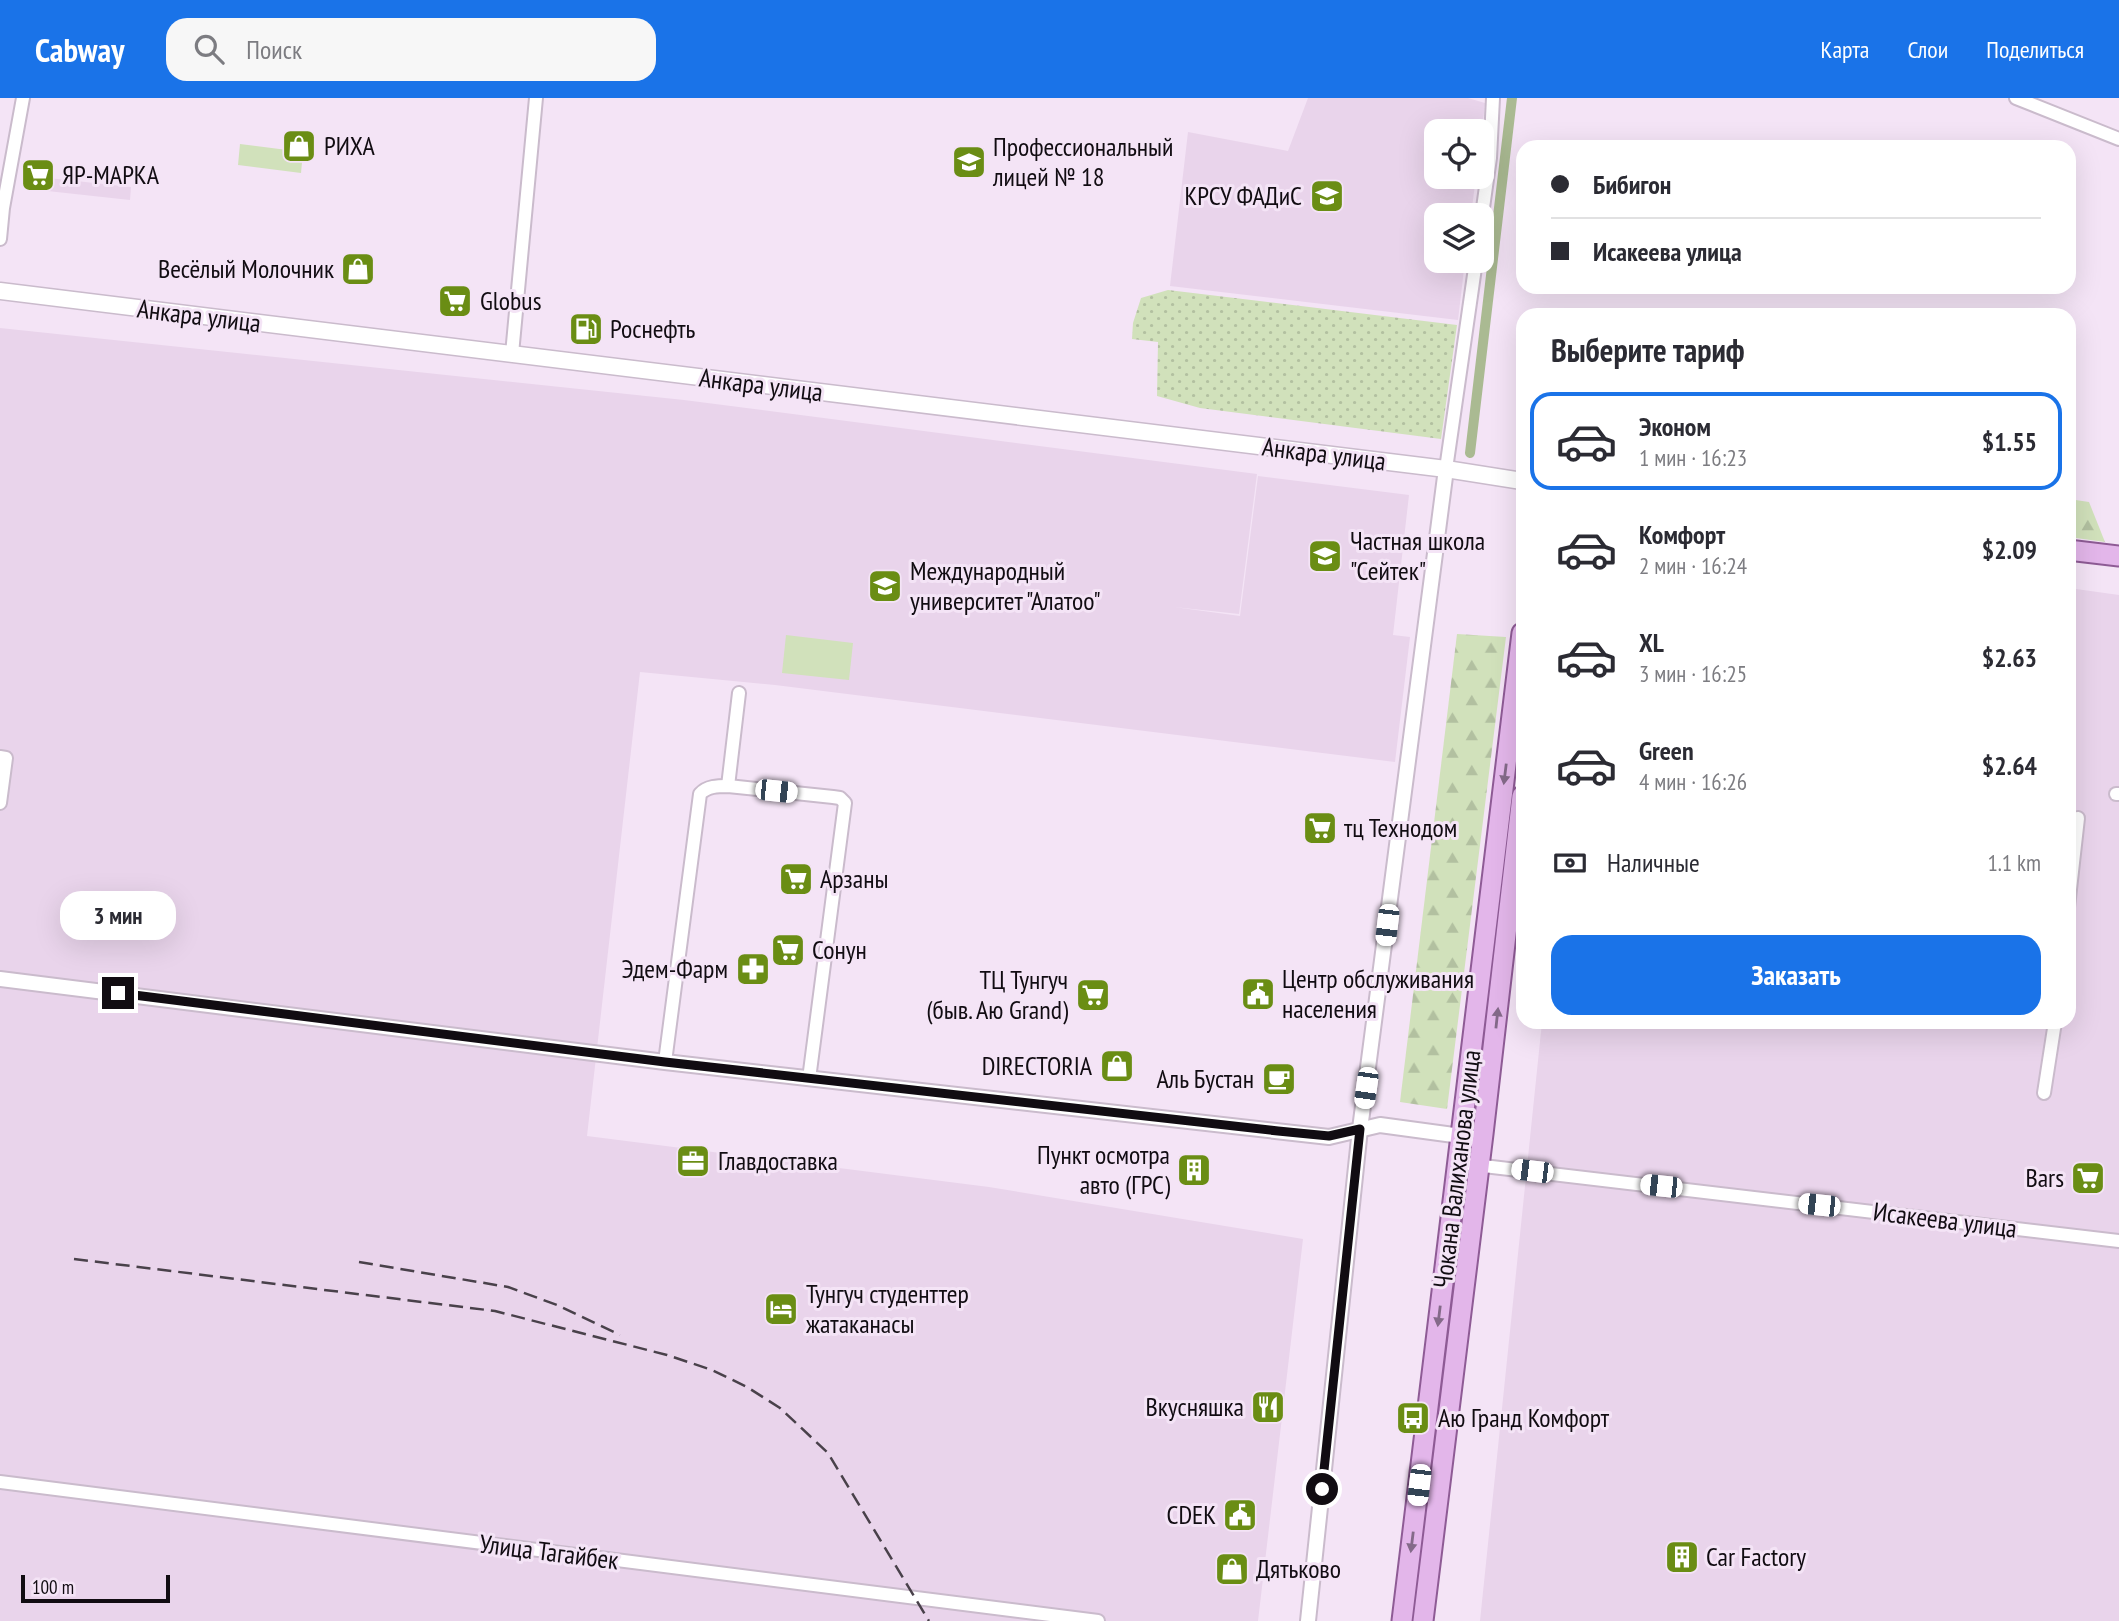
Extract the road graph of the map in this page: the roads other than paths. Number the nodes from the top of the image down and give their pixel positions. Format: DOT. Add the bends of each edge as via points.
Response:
graph roads {
  1 [pos="23,98"];
  2 [pos="536,98"];
  3 [pos="1493,98"];
  4 [pos="2023,99"];
  5 [pos="2119,139"];
  6 [pos="1484,203"];
  7 [pos="0,239"];
  8 [pos="1474,273"];
  9 [pos="0,291"];
  10 [pos="512,354"];
  11 [pos="1446,469"];
  12 [pos="1516,480"];
  13 [pos="2076,551"];
  14 [pos="2119,556"];
  15 [pos="739,693"];
  16 [pos="1516,712"];
  17 [pos="0,757"];
  18 [pos="729,786"];
  19 [pos="0,803"];
  20 [pos="1516,818"];
  21 [pos="2078,818"];
  22 [pos="2076,836"];
  23 [pos="1505,858"];
  24 [pos="0,979"];
  25 [pos="2054,1029"];
  26 [pos="665,1062"];
  27 [pos="809,1079"];
  28 [pos="2044,1093"];
  29 [pos="1360,1129"];
  30 [pos="1461,1135"];
  31 [pos="1483,1139"];
  32 [pos="1458,1163"];
  33 [pos="1480,1165"];
  34 [pos="2119,1241"];
  35 [pos="1422,1458"];
  36 [pos="1444,1461"];
  37 [pos="0,1482"];
  38 [pos="1098,1621"];
  39 [pos="1308,1621"];
  40 [pos="1402,1621"];
  41 [pos="1423,1621"];
  1 -- 7 [label="street"];
  2 -- 10 [label="street"];
  3 -- 6 [label="street"];
  4 -- 5 [label="street"];
  8 -- 11 [label="street"];
  9 -- 10 [label="main road, Анкара улица"];
  10 -- 11 [label="main road, Анкара улица"];
  11 -- 12 [label="main road, Анкара улица"];
  11 -- 29 [label="street"];
  13 -- 14 [label="main road"];
  15 -- 18 [label="street"];
  16 -- 23 [label="main road, Чокана Валиханова улица, one-way"];
  17 -- 19 [label="street" via="6,758"];
  18 -- 26 [label="street" via="713,786 700,794"];
  18 -- 27 [label="street" via="840,798 845,803"];
  20 -- 23 [label="main road, Чокана Валиханова улица"];
  21 -- 22 [label="street"];
  23 -- 30 [label="main road, Чокана Валиханова улица"];
  31 -- 23 [label="main road, Чокана Валиханова улица, one-way"];
  24 -- 26 [label="street"];
  25 -- 28 [label="street"];
  26 -- 27 [label="street"];
  27 -- 29 [label="street" via="1329,1136"];
  29 -- 30 [label="street" via="1387,1126"];
  29 -- 39 [label="street"];
  30 -- 31 [label="street"];
  30 -- 32 [label="main road, Чокана Валиханова улица"];
  31 -- 33 [label="main road, Чокана Валиханова улица"];
  32 -- 33 [label="street, Исакеева улица"];
  32 -- 35 [label="main road, Чокана Валиханова улица, one-way"];
  33 -- 34 [label="street, Исакеева улица"];
  33 -- 36 [label="main road, Чокана Валиханова улица"];
  35 -- 36 [label="main road"];
  35 -- 40 [label="main road, Чокана Валиханова улица, one-way"];
  36 -- 41 [label="main road, Чокана Валиханова улица"];
  37 -- 38 [label="street, Улица Тагайбек"];
}
